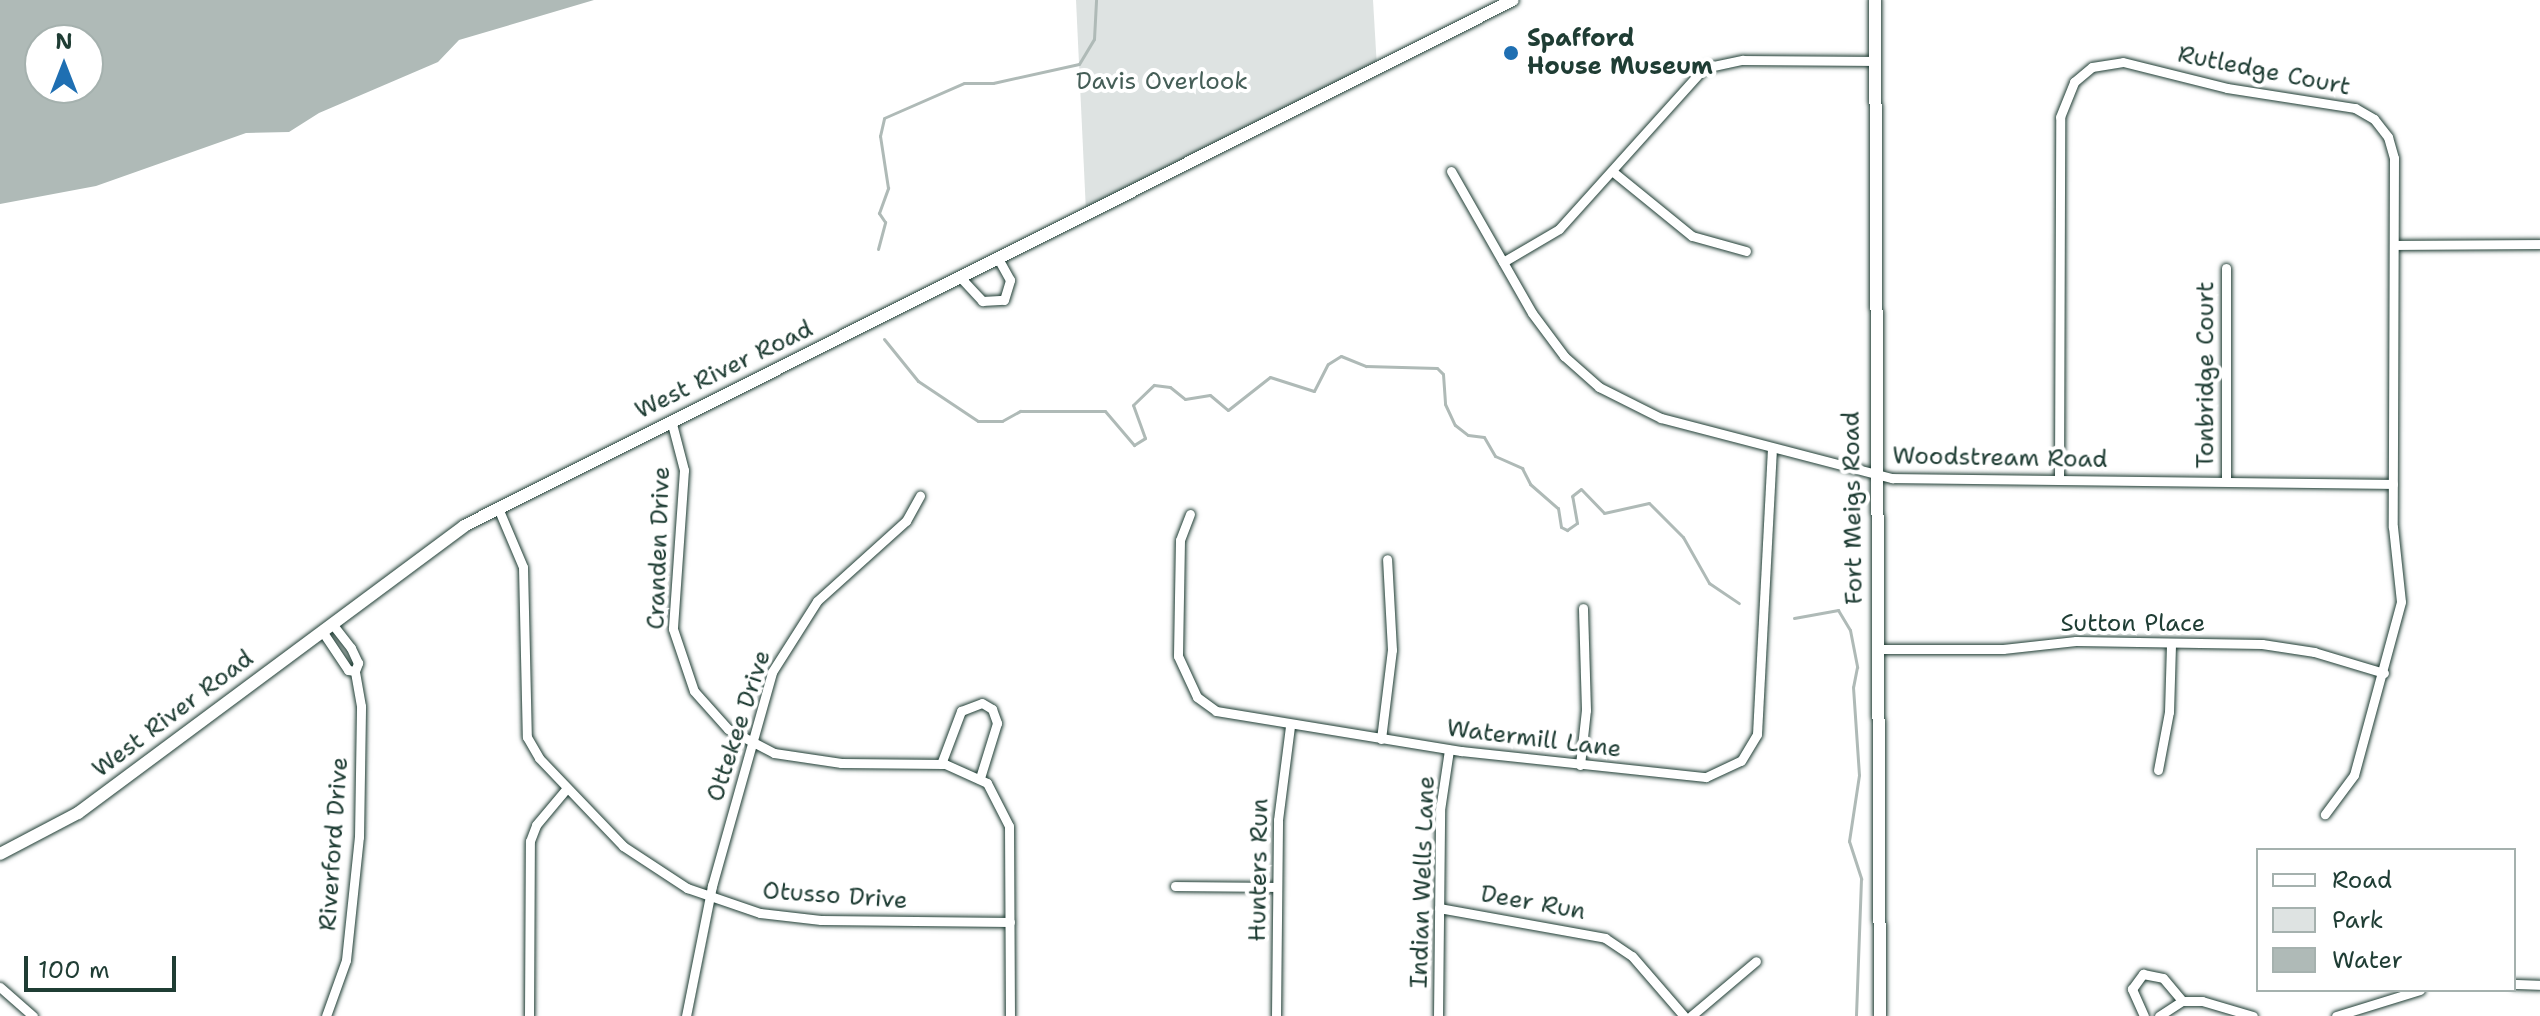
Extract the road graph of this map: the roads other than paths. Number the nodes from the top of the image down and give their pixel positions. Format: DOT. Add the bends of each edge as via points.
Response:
graph roads {
  1 [pos="1513,0"];
  2 [pos="1875,0"];
  3 [pos="1875,61"];
  4 [pos="1451,171"];
  5 [pos="1612,171"];
  6 [pos="2540,244"];
  7 [pos="2394,245"];
  8 [pos="1746,251"];
  9 [pos="997,257"];
  10 [pos="1503,262"];
  11 [pos="2226,268"];
  12 [pos="960,277"];
  13 [pos="671,420"];
  14 [pos="1772,448"];
  15 [pos="1873,476"];
  16 [pos="2059,479"];
  17 [pos="2226,481"];
  18 [pos="2393,484"];
  19 [pos="920,496"];
  20 [pos="498,508"];
  21 [pos="1190,514"];
  22 [pos="1387,559"];
  23 [pos="1583,608"];
  24 [pos="327,628"];
  25 [pos="2171,643"];
  26 [pos="1878,649"];
  27 [pos="2384,673"];
  28 [pos="1290,726"];
  29 [pos="1381,739"];
  30 [pos="751,744"];
  31 [pos="1449,750"];
  32 [pos="941,764"];
  33 [pos="1580,765"];
  34 [pos="2158,770"];
  35 [pos="980,778"];
  36 [pos="567,788"];
  37 [pos="2325,814"];
  38 [pos="0,854"];
  39 [pos="1175,886"];
  40 [pos="1277,887"];
  41 [pos="709,898"];
  42 [pos="1439,908"];
  43 [pos="1010,922"];
  44 [pos="1756,961"];
  45 [pos="2516,984"];
  46 [pos="2540,985"];
  47 [pos="0,987"];
  48 [pos="2415,992"];
  49 [pos="2182,1001"];
  50 [pos="2362,1012"];
  51 [pos="33,1016"];
  52 [pos="326,1016"];
  53 [pos="529,1016"];
  54 [pos="686,1016"];
  55 [pos="1010,1016"];
  56 [pos="1276,1016"];
  57 [pos="1438,1016"];
  58 [pos="1684,1016"];
  59 [pos="1691,1016"];
  60 [pos="1880,1016"];
  61 [pos="2144,1016"];
  62 [pos="2159,1016"];
  63 [pos="2253,1016"];
  64 [pos="2336,1016"];
  1 -- 9 [label="main road, West River Road"];
  2 -- 3 [label="main road, Fort Meigs Road"];
  3 -- 5 [label="street" via="1743,60 1711,65 1686,83"];
  3 -- 15 [label="main road, Fort Meigs Road"];
  4 -- 10 [label="street, Woodstream Road"];
  5 -- 8 [label="street" via="1692,236"];
  5 -- 10 [label="street" via="1559,229"];
  6 -- 7 [label="street"];
  7 -- 16 [label="street, Rutledge Court" via="2393,151 2384,130 2362,111 2239,91 2123,62 2086,71 2065,94 2060,117"];
  7 -- 18 [label="street, Rutledge Court"];
  9 -- 12 [label="main road, West River Road"];
  9 -- 12 [label="street" via="1010,280 1004,300 982,301"];
  10 -- 14 [label="street, Woodstream Road" via="1549,338 1599,387 1661,418"];
  11 -- 17 [label="street, Tonbridge Court"];
  12 -- 13 [label="main road, West River Road"];
  13 -- 20 [label="main road, West River Road"];
  13 -- 30 [label="street, Cranden Drive" via="684,470 672,606 675,643 703,703"];
  14 -- 15 [label="street, Woodstream Road"];
  14 -- 33 [label="street, Watermill Lane" via="1759,719 1751,749 1735,766 1706,777"];
  15 -- 16 [label="street, Woodstream Road"];
  15 -- 26 [label="main road, Fort Meigs Road"];
  16 -- 17 [label="street, Woodstream Road"];
  17 -- 18 [label="street, Woodstream Road"];
  18 -- 27 [label="street, Rutledge Court" via="2401,602"];
  19 -- 30 [label="street, Ottekee Drive" via="906,521 843,574 803,619 772,672"];
  20 -- 24 [label="main road, West River Road" via="464,526"];
  20 -- 36 [label="street, Otusso Drive" via="523,567 525,730 534,752"];
  21 -- 28 [label="street, Watermill Lane" via="1180,540 1182,671 1197,697 1216,711"];
  22 -- 29 [label="street" via="1392,650"];
  23 -- 33 [label="street" via="1586,710"];
  24 -- 38 [label="main road, West River Road" via="78,813"];
  24 -- 52 [label="street, Riverford Drive" via="348,670 355,671 361,706 359,837 346,960"];
  25 -- 26 [label="street, Sutton Place"];
  25 -- 27 [label="street, Sutton Place" via="2292,647"];
  25 -- 34 [label="street" via="2169,712"];
  26 -- 60 [label="main road, Fort Meigs Road"];
  27 -- 37 [label="street, Rutledge Court" via="2354,775"];
  28 -- 29 [label="street, Watermill Lane"];
  28 -- 40 [label="street, Hunters Run" via="1278,820"];
  29 -- 31 [label="street, Watermill Lane"];
  30 -- 32 [label="street, Cranden Drive" via="811,761"];
  30 -- 41 [label="street, Ottekee Drive"];
  31 -- 33 [label="street, Watermill Lane"];
  31 -- 42 [label="street, Indian Wells Lane" via="1440,810"];
  32 -- 35 [label="street, Cranden Drive"];
  32 -- 35 [label="street" via="961,711 982,703 992,709 997,723"];
  35 -- 43 [label="street" via="997,796 1007,818"];
  36 -- 41 [label="street, Otusso Drive" via="641,860"];
  36 -- 53 [label="street" via="544,812 530,841"];
  39 -- 40 [label="street"];
  40 -- 56 [label="street, Hunters Run"];
  41 -- 43 [label="street, Otusso Drive" via="790,918"];
  41 -- 54 [label="street, Ottekee Drive"];
  42 -- 57 [label="street, Indian Wells Lane"];
  42 -- 58 [label="street, Deer Run" via="1605,938 1632,956"];
  43 -- 55 [label="street"];
  44 -- 59 [label="street"];
  45 -- 46 [label="street"];
  47 -- 51 [label="street"];
  48 -- 50 [label="street"];
  49 -- 61 [label="street" via="2163,978 2143,974 2132,989"];
  49 -- 62 [label="street"];
  49 -- 63 [label="street" via="2218,1004"];
  50 -- 64 [label="street"];
}
